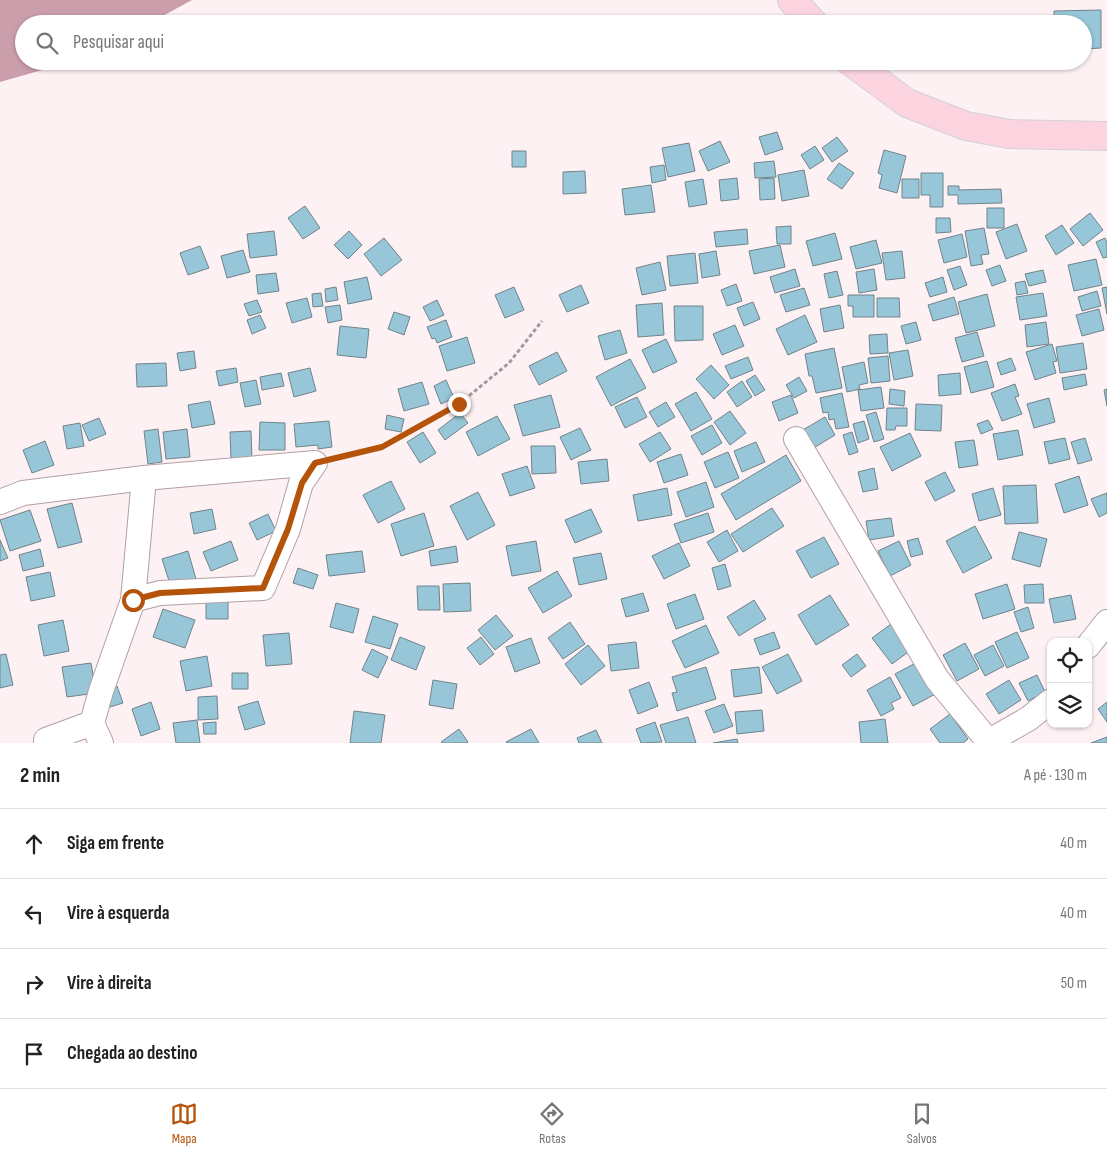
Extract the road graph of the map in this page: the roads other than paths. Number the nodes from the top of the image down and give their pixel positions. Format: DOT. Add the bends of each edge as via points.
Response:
graph roads {
  1 [pos="792,0"];
  2 [pos="806,15"];
  3 [pos="862,70"];
  4 [pos="1107,136"];
  5 [pos="796,439"];
  6 [pos="144,478"];
  7 [pos="0,502"];
  8 [pos="133,600"];
  9 [pos="1107,622"];
  10 [pos="1092,641"];
  11 [pos="1047,704"];
  12 [pos="96,733"];
  13 [pos="988,742"];
  14 [pos="46,743"];
  1 -- 2 [label="main road"];
  3 -- 4 [label="main road" via="907,103 966,126 1009,134"];
  5 -- 13 [label="street" via="937,679"];
  6 -- 7 [label="street" via="23,493"];
  6 -- 8 [label="street"];
  6 -- 8 [label="street" via="315,463 302,483 288,529 263,588 160,593"];
  8 -- 12 [label="street" via="101,691"];
  9 -- 10 [label="street"];
  11 -- 13 [label="street"];
  12 -- 14 [label="street" via="46,740"];
}
